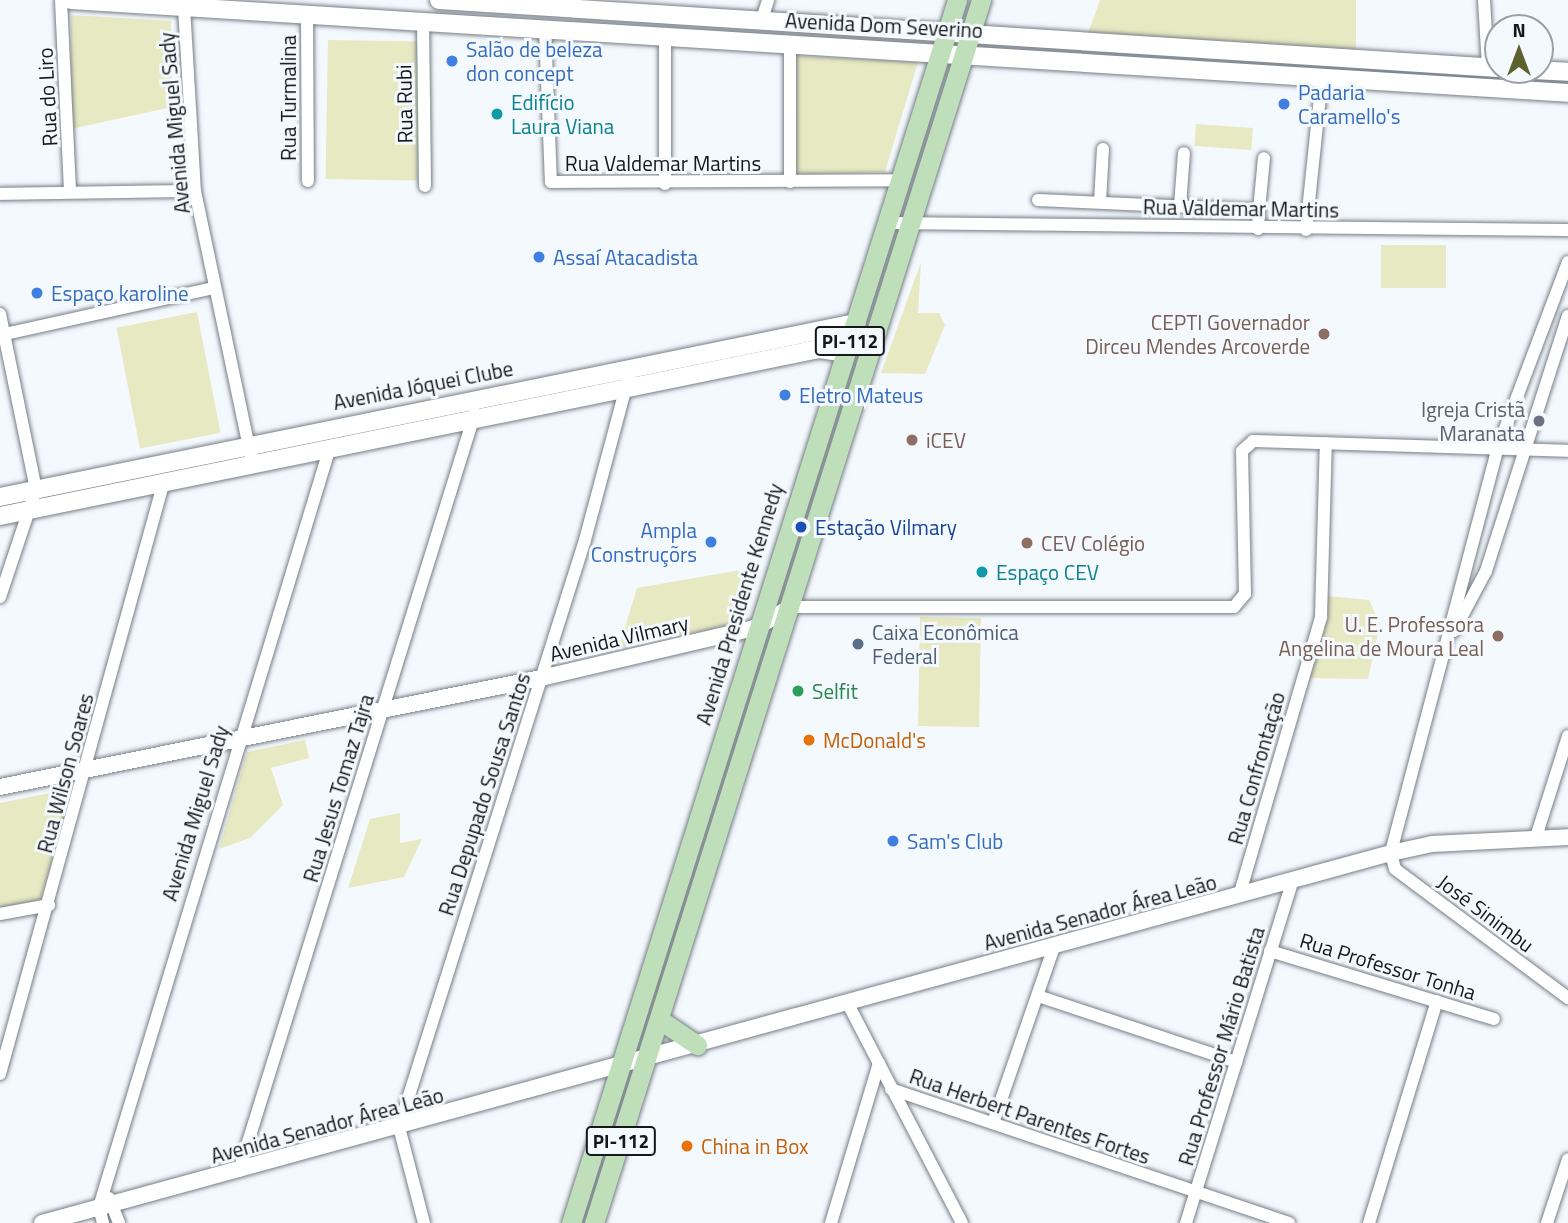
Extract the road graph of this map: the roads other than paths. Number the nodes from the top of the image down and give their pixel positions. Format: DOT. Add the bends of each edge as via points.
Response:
graph roads {
  1 [pos="61,0"];
  2 [pos="71,0"];
  3 [pos="439,0"];
  4 [pos="768,0"];
  5 [pos="957,0"];
  6 [pos="981,0"];
  7 [pos="581,5"];
  8 [pos="184,7"];
  9 [pos="307,14"];
  10 [pos="423,21"];
  11 [pos="761,22"];
  12 [pos="545,28"];
  13 [pos="665,36"];
  14 [pos="790,43"];
  15 [pos="944,44"];
  16 [pos="966,45"];
  17 [pos="1484,68"];
  18 [pos="1322,77"];
  19 [pos="1568,93"];
  20 [pos="1103,149"];
  21 [pos="1184,153"];
  22 [pos="1264,158"];
  23 [pos="901,180"];
  24 [pos="308,181"];
  25 [pos="790,182"];
  26 [pos="665,184"];
  27 [pos="425,186"];
  28 [pos="195,191"];
  29 [pos="70,192"];
  30 [pos="0,194"];
  31 [pos="1038,200"];
  32 [pos="1100,202"];
  33 [pos="1180,206"];
  34 [pos="1259,210"];
  35 [pos="914,220"];
  36 [pos="888,223"];
  37 [pos="1258,229"];
  38 [pos="1306,230"];
  39 [pos="1568,230"];
  40 [pos="1568,262"];
  41 [pos="214,288"];
  42 [pos="0,314"];
  43 [pos="1568,316"];
  44 [pos="856,323"];
  45 [pos="2,335"];
  46 [pos="846,353"];
  47 [pos="631,368"];
  48 [pos="624,390"];
  49 [pos="476,399"];
  50 [pos="475,418"];
  51 [pos="248,442"];
  52 [pos="1326,443"];
  53 [pos="330,447"];
  54 [pos="1498,447"];
  55 [pos="1525,449"];
  56 [pos="1568,451"];
  57 [pos="252,462"];
  58 [pos="164,481"];
  59 [pos="36,489"];
  60 [pos="0,497"];
  61 [pos="27,510"];
  62 [pos="0,516"];
  63 [pos="0,597"];
  64 [pos="791,607"];
  65 [pos="755,628"];
  66 [pos="1452,634"];
  67 [pos="541,678"];
  68 [pos="383,711"];
  69 [pos="1568,736"];
  70 [pos="236,743"];
  71 [pos="87,770"];
  72 [pos="0,787"];
  73 [pos="1536,837"];
  74 [pos="1568,837"];
  75 [pos="1391,853"];
  76 [pos="1293,880"];
  77 [pos="1239,896"];
  78 [pos="49,905"];
  79 [pos="0,914"];
  80 [pos="1054,947"];
  81 [pos="1270,951"];
  82 [pos="1038,996"];
  83 [pos="1568,998"];
  84 [pos="1437,1001"];
  85 [pos="848,1004"];
  86 [pos="1494,1019"];
  87 [pos="660,1020"];
  88 [pos="697,1045"];
  89 [pos="648,1059"];
  90 [pos="1236,1062"];
  91 [pos="879,1063"];
  92 [pos="622,1067"];
  93 [pos="0,1074"];
  94 [pos="891,1089"];
  95 [pos="993,1123"];
  96 [pos="399,1127"];
  97 [pos="1568,1159"];
  98 [pos="239,1171"];
  99 [pos="1195,1194"];
  100 [pos="105,1207"];
  101 [pos="42,1223"];
  102 [pos="119,1223"];
  103 [pos="424,1223"];
  104 [pos="571,1223"];
  105 [pos="594,1223"];
  106 [pos="831,1223"];
  107 [pos="962,1223"];
  108 [pos="1186,1223"];
  109 [pos="1289,1223"];
  110 [pos="1369,1223"];
  111 [pos="1547,1223"];
  1 -- 29 [label="street, Rua do Liro"];
  2 -- 8 [label="main road, Avenida Dom Severino"];
  3 -- 7 [label="main road, Avenida Dom Severino"];
  4 -- 11 [label="street"];
  5 -- 15 [label="main road, Avenida Presidente Kennedy / PI-112"];
  6 -- 16 [label="main road, PI-112"];
  7 -- 11 [label="main road, Avenida Dom Severino"];
  8 -- 9 [label="main road, Avenida Dom Severino"];
  8 -- 28 [label="street, Avenida Miguel Sady"];
  9 -- 10 [label="main road, Avenida Dom Severino"];
  9 -- 24 [label="street, Rua Turmalina"];
  10 -- 12 [label="main road, Avenida Dom Severino"];
  10 -- 27 [label="street, Rua Rubi"];
  11 -- 15 [label="main road, Avenida Dom Severino"];
  12 -- 13 [label="main road, Avenida Dom Severino"];
  12 -- 26 [label="street, Rua Valdemar Martins" via="551,183"];
  13 -- 14 [label="main road, Avenida Dom Severino"];
  13 -- 26 [label="street"];
  14 -- 15 [label="main road, Avenida Dom Severino"];
  14 -- 25 [label="street"];
  15 -- 16 [label="main road, Avenida Dom Severino"];
  15 -- 23 [label="main road, Avenida Presidente Kennedy / PI-112"];
  16 -- 17 [label="main road, Avenida Dom Severino"];
  16 -- 18 [label="main road, Avenida Dom Severino"];
  16 -- 35 [label="main road, PI-112"];
  18 -- 19 [label="main road, Avenida Dom Severino"];
  18 -- 38 [label="street"];
  20 -- 32 [label="street"];
  21 -- 33 [label="street"];
  22 -- 34 [label="street"];
  23 -- 25 [label="street, Rua Valdemar Martins"];
  23 -- 36 [label="main road, Avenida Presidente Kennedy / PI-112"];
  25 -- 26 [label="street, Rua Valdemar Martins"];
  28 -- 29 [label="street"];
  28 -- 41 [label="street, Avenida Miguel Sady"];
  29 -- 30 [label="street"];
  31 -- 32 [label="street"];
  32 -- 33 [label="street"];
  33 -- 34 [label="street"];
  34 -- 37 [label="street"];
  35 -- 36 [label="street, Rua Valdemar Martins"];
  35 -- 37 [label="street, Rua Valdemar Martins"];
  35 -- 64 [label="main road, PI-112"];
  36 -- 44 [label="main road, Avenida Presidente Kennedy / PI-112"];
  37 -- 38 [label="street, Rua Valdemar Martins"];
  38 -- 39 [label="street, Rua Valdemar Martins"];
  40 -- 54 [label="street"];
  41 -- 45 [label="street"];
  41 -- 51 [label="street, Avenida Miguel Sady"];
  42 -- 45 [label="street"];
  43 -- 55 [label="street"];
  44 -- 46 [label="main road, Avenida Presidente Kennedy / PI-112"];
  44 -- 47 [label="main road, Avenida Jóquei Clube"];
  45 -- 59 [label="street"];
  46 -- 48 [label="main road, Avenida Jóquei Clube" via="827,348"];
  46 -- 65 [label="main road, Avenida Presidente Kennedy / PI-112"];
  47 -- 48 [label="street, Rua Depupado Sousa Santos"];
  47 -- 49 [label="main road, Avenida Jóquei Clube"];
  48 -- 50 [label="main road, Avenida Jóquei Clube"];
  48 -- 67 [label="street, Rua Depupado Sousa Santos"];
  49 -- 50 [label="street, Rua Jesus Tomaz Tajra"];
  49 -- 51 [label="main road, Avenida Jóquei Clube"];
  50 -- 53 [label="main road, Avenida Jóquei Clube"];
  50 -- 68 [label="street, Rua Jesus Tomaz Tajra"];
  51 -- 57 [label="street, Avenida Miguel Sady"];
  51 -- 59 [label="main road, Avenida Jóquei Clube"];
  52 -- 54 [label="street"];
  52 -- 64 [label="street" via="1253,441 1242,451 1245,594 1231,607"];
  52 -- 77 [label="street, Rua Confrontação" via="1321,617"];
  53 -- 57 [label="main road, Avenida Jóquei Clube"];
  53 -- 70 [label="street, Avenida Miguel Sady"];
  54 -- 55 [label="street"];
  54 -- 66 [label="street" via="1461,572"];
  55 -- 56 [label="street"];
  55 -- 66 [label="street" via="1486,571"];
  57 -- 58 [label="main road, Avenida Jóquei Clube"];
  58 -- 61 [label="main road, Avenida Jóquei Clube"];
  58 -- 71 [label="street, Rua Wilson Soares"];
  59 -- 60 [label="main road, Avenida Jóquei Clube"];
  59 -- 61 [label="street"];
  61 -- 62 [label="main road, Avenida Jóquei Clube"];
  61 -- 63 [label="street"];
  64 -- 65 [label="street, Avenida Vilmary"];
  64 -- 87 [label="main road, PI-112"];
  65 -- 67 [label="street, Avenida Vilmary"];
  65 -- 92 [label="main road, Avenida Presidente Kennedy / PI-112"];
  66 -- 75 [label="street"];
  67 -- 68 [label="street, Avenida Vilmary"];
  67 -- 96 [label="street, Rua Depupado Sousa Santos"];
  68 -- 70 [label="street, Avenida Vilmary"];
  68 -- 98 [label="street, Rua Jesus Tomaz Tajra"];
  69 -- 73 [label="street"];
  70 -- 71 [label="street, Avenida Vilmary"];
  70 -- 100 [label="street, Avenida Miguel Sady"];
  71 -- 72 [label="street, Avenida Vilmary"];
  71 -- 78 [label="street, Rua Wilson Soares"];
  73 -- 74 [label="street, Avenida Senador Área Leão"];
  73 -- 75 [label="street, Avenida Senador Área Leão"];
  75 -- 76 [label="street, Avenida Senador Área Leão"];
  75 -- 83 [label="street, José Sinimbu" via="1395,869"];
  76 -- 77 [label="street, Avenida Senador Área Leão"];
  76 -- 81 [label="street, Rua Professor Mário Batista"];
  77 -- 80 [label="street, Avenida Senador Área Leão"];
  78 -- 79 [label="street"];
  78 -- 93 [label="street, Rua Wilson Soares"];
  80 -- 82 [label="street"];
  80 -- 85 [label="street, Avenida Senador Área Leão"];
  81 -- 84 [label="street, Rua Professor Tonha"];
  81 -- 90 [label="street, Rua Professor Mário Batista"];
  82 -- 90 [label="street"];
  82 -- 95 [label="street"];
  84 -- 86 [label="street, Rua Professor Tonha"];
  84 -- 110 [label="street"];
  85 -- 88 [label="street, Avenida Senador Área Leão"];
  85 -- 91 [label="street"];
  87 -- 88 [label="main road"];
  87 -- 89 [label="main road, PI-112"];
  88 -- 89 [label="street, Avenida Senador Área Leão"];
  89 -- 92 [label="street, Avenida Senador Área Leão"];
  89 -- 105 [label="main road, PI-112"];
  90 -- 99 [label="street, Rua Professor Mário Batista"];
  91 -- 94 [label="street"];
  91 -- 106 [label="street"];
  92 -- 96 [label="street, Avenida Senador Área Leão"];
  92 -- 104 [label="main road, Avenida Presidente Kennedy / PI-112"];
  94 -- 95 [label="street, Rua Herbert Parentes Fortes"];
  94 -- 107 [label="street"];
  95 -- 99 [label="street, Rua Herbert Parentes Fortes"];
  96 -- 98 [label="street, Avenida Senador Área Leão"];
  96 -- 103 [label="street"];
  97 -- 111 [label="street"];
  98 -- 100 [label="street, Avenida Senador Área Leão"];
  99 -- 108 [label="street, Rua Professor Mário Batista"];
  99 -- 109 [label="street, Rua Herbert Parentes Fortes"];
  100 -- 101 [label="street, Avenida Senador Área Leão"];
  100 -- 102 [label="street"];
}
